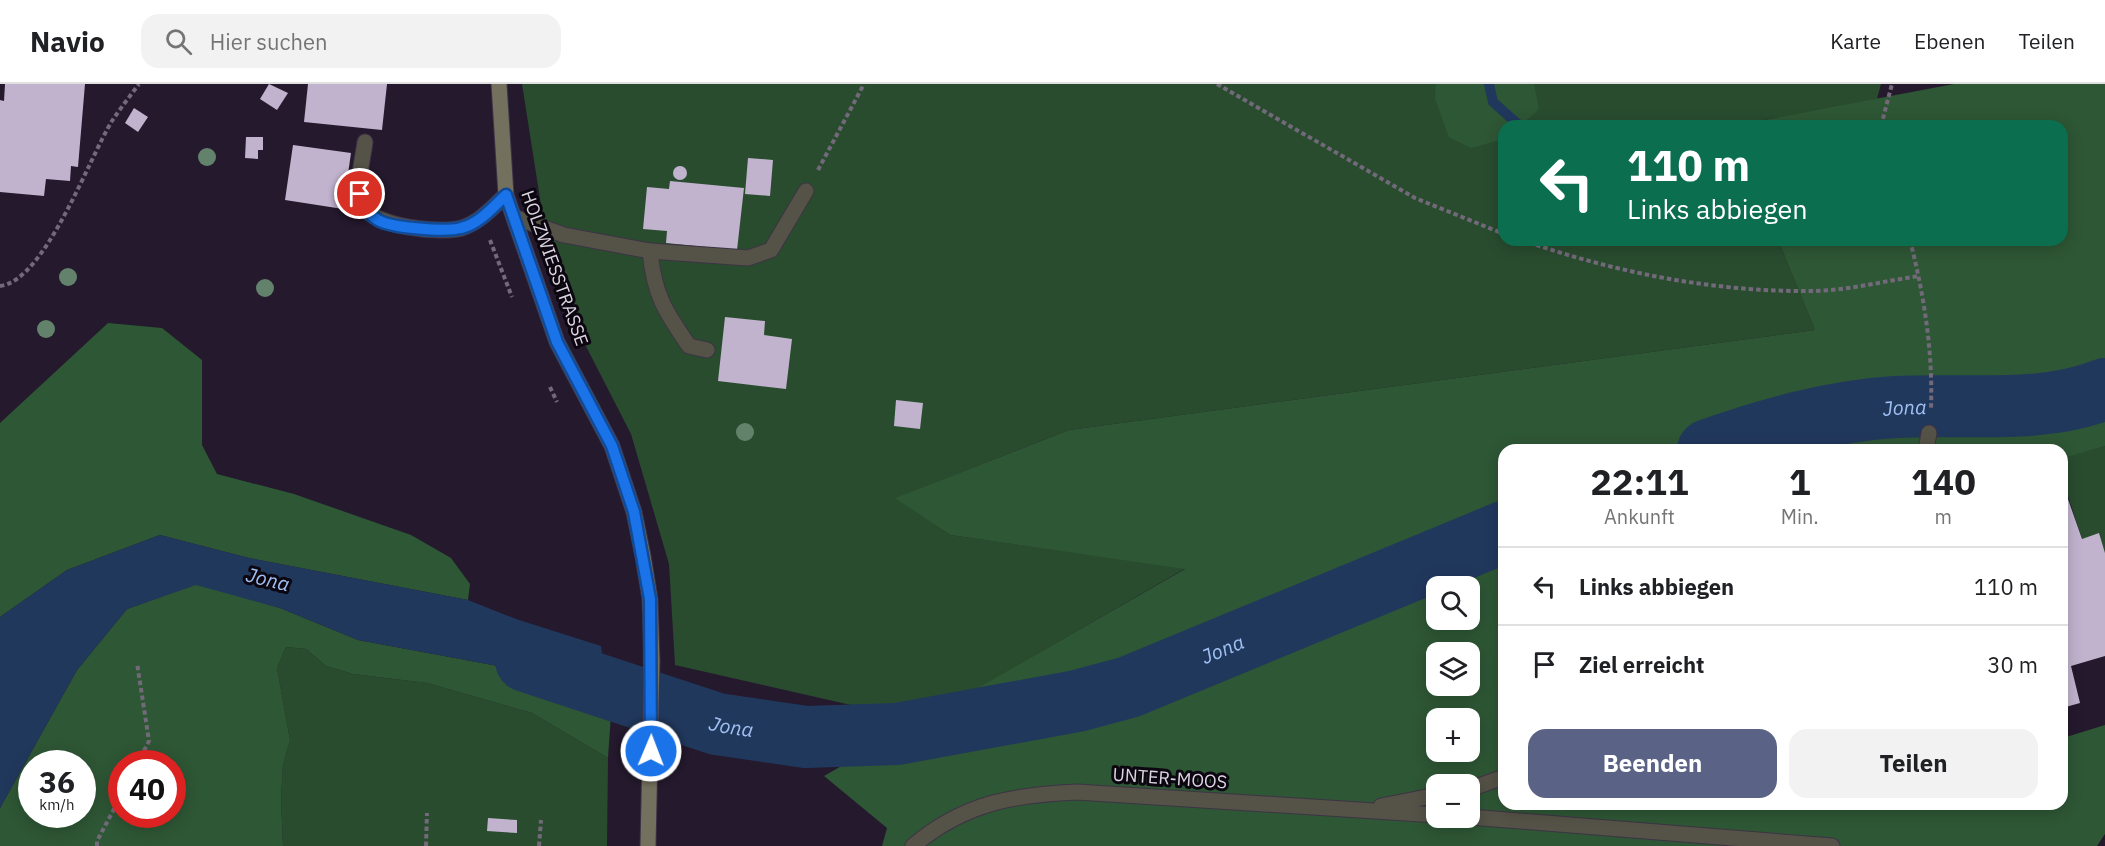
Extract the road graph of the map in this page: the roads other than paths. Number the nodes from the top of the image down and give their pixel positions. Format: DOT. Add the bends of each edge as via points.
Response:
graph roads {
  1 [pos="499,84"];
  2 [pos="365,142"];
  3 [pos="806,191"];
  4 [pos="506,195"];
  5 [pos="513,217"];
  6 [pos="650,250"];
  7 [pos="707,350"];
  8 [pos="1929,433"];
  9 [pos="1927,444"];
  10 [pos="1498,779"];
  11 [pos="1480,785"];
  12 [pos="1426,797"];
  13 [pos="1361,810"];
  14 [pos="1426,814"];
  15 [pos="1480,818"];
  16 [pos="648,846"];
  17 [pos="913,846"];
  18 [pos="1832,846"];
  1 -- 4 [label="street, HOLZWIESSTRASSE"];
  2 -- 4 [label="street" via="360,194 363,207 379,221 420,228 461,228 481,218"];
  3 -- 6 [label="street" via="771,250 748,258"];
  4 -- 5 [label="street, HOLZWIESSTRASSE"];
  5 -- 6 [label="street" via="564,235"];
  5 -- 16 [label="street, HOLZWIESSTRASSE" via="557,342 612,446 634,512 650,599"];
  6 -- 7 [label="street" via="653,282 664,309 689,346"];
  8 -- 9 [label="street"];
  10 -- 11 [label="street"];
  12 -- 13 [label="street"];
  13 -- 14 [label="street, UNTER-MOOS"];
  13 -- 17 [label="street, UNTER-MOOS" via="1077,792 1025,795 954,816"];
  15 -- 18 [label="street"];
}
